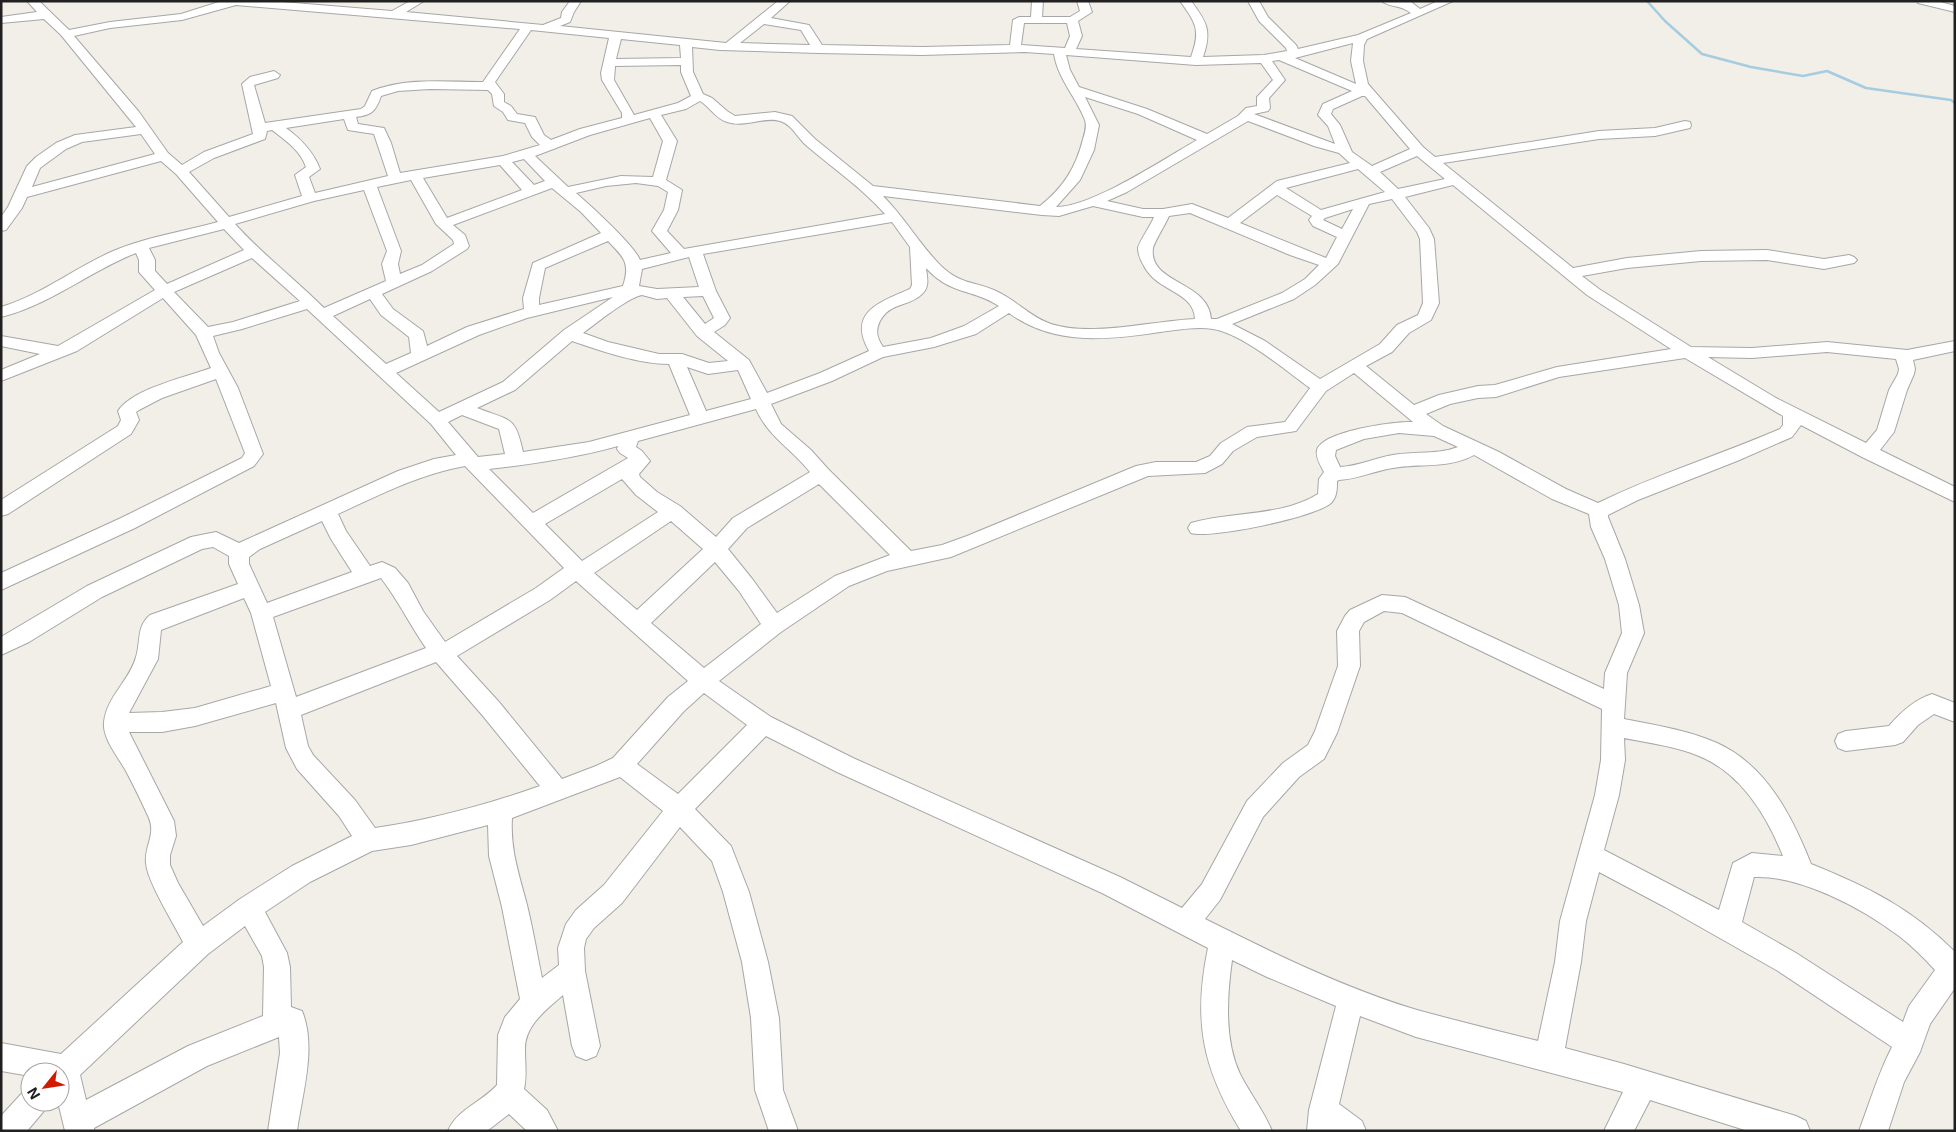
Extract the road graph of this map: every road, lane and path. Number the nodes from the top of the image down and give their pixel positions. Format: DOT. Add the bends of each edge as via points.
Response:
graph roads {
  1 [pos="226,1"];
  2 [pos="348,1"];
  3 [pos="419,1"];
  4 [pos="576,1"];
  5 [pos="785,1"];
  6 [pos="1038,1"];
  7 [pos="1082,1"];
  8 [pos="1185,1"];
  9 [pos="1253,1"];
  10 [pos="1387,1"];
  11 [pos="1448,1"];
  12 [pos="1922,1"];
  13 [pos="235,2"];
  14 [pos="273,2"];
  15 [pos="1955,9"];
  16 [pos="36,11"];
  17 [pos="336,11"];
  18 [pos="1418,13"];
  19 [pos="392,16"];
  20 [pos="1036,19"];
  21 [pos="1,20"];
  22 [pos="763,20"];
  23 [pos="1072,20"];
  24 [pos="528,26"];
  25 [pos="543,28"];
  26 [pos="1,32"];
  27 [pos="66,34"];
  28 [pos="616,36"];
  29 [pos="1362,37"];
  30 [pos="686,43"];
  31 [pos="729,46"];
  32 [pos="1015,48"];
  33 [pos="818,49"];
  34 [pos="1064,52"];
  35 [pos="1288,56"];
  36 [pos="1264,59"];
  37 [pos="686,61"];
  38 [pos="1196,61"];
  39 [pos="609,63"];
  40 [pos="274,76"];
  41 [pos="490,86"];
  42 [pos="1075,90"];
  43 [pos="1364,92"];
  44 [pos="698,97"];
  45 [pos="654,114"];
  46 [pos="349,115"];
  47 [pos="1247,116"];
  48 [pos="628,120"];
  49 [pos="1686,125"];
  50 [pos="275,126"];
  51 [pos="260,128"];
  52 [pos="144,129"];
  53 [pos="1208,140"];
  54 [pos="549,146"];
  55 [pos="1343,150"];
  56 [pos="1418,150"];
  57 [pos="527,154"];
  58 [pos="163,156"];
  59 [pos="503,160"];
  60 [pos="1433,161"];
  61 [pos="1366,168"];
  62 [pos="181,171"];
  63 [pos="415,175"];
  64 [pos="396,178"];
  65 [pos="1457,180"];
  66 [pos="659,181"];
  67 [pos="369,185"];
  68 [pos="559,188"];
  69 [pos="1276,188"];
  70 [pos="869,190"];
  71 [pos="533,191"];
  72 [pos="21,194"];
  73 [pos="1397,196"];
  74 [pos="310,198"];
  75 [pos="1092,202"];
  76 [pos="1363,203"];
  77 [pos="1042,211"];
  78 [pos="1163,213"];
  79 [pos="1320,215"];
  80 [pos="896,217"];
  81 [pos="226,223"];
  82 [pos="443,224"];
  83 [pos="1231,224"];
  84 [pos="1,227"];
  85 [pos="609,235"];
  86 [pos="1344,235"];
  87 [pos="140,246"];
  88 [pos="917,246"];
  89 [pos="255,251"];
  90 [pos="687,252"];
  91 [pos="1849,260"];
  92 [pos="1330,264"];
  93 [pos="635,266"];
  94 [pos="1571,273"];
  95 [pos="394,284"];
  96 [pos="165,290"];
  97 [pos="628,291"];
  98 [pos="708,291"];
  99 [pos="373,292"];
  100 [pos="671,293"];
  101 [pos="1010,305"];
  102 [pos="316,309"];
  103 [pos="1,312"];
  104 [pos="532,312"];
  105 [pos="1203,324"];
  106 [pos="1218,324"];
  107 [pos="703,332"];
  108 [pos="204,333"];
  109 [pos="570,334"];
  110 [pos="1,341"];
  111 [pos="1955,346"];
  112 [pos="60,352"];
  113 [pos="1690,352"];
  114 [pos="878,353"];
  115 [pos="420,354"];
  116 [pos="1902,355"];
  117 [pos="674,359"];
  118 [pos="743,364"];
  119 [pos="1355,365"];
  120 [pos="220,371"];
  121 [pos="383,372"];
  122 [pos="1,376"];
  123 [pos="1320,387"];
  124 [pos="761,402"];
  125 [pos="462,409"];
  126 [pos="1791,413"];
  127 [pos="1415,415"];
  128 [pos="700,418"];
  129 [pos="437,420"];
  130 [pos="1399,427"];
  131 [pos="1438,430"];
  132 [pos="631,436"];
  133 [pos="1474,448"];
  134 [pos="1868,453"];
  135 [pos="641,459"];
  136 [pos="514,460"];
  137 [pos="471,462"];
  138 [pos="821,474"];
  139 [pos="1334,475"];
  140 [pos="1955,495"];
  141 [pos="1,509"];
  142 [pos="327,511"];
  143 [pos="673,511"];
  144 [pos="1599,511"];
  145 [pos="533,522"];
  146 [pos="1198,528"];
  147 [pos="716,549"];
  148 [pos="240,553"];
  149 [pos="906,559"];
  150 [pos="579,570"];
  151 [pos="365,574"];
  152 [pos="1,582"];
  153 [pos="249,588"];
  154 [pos="261,613"];
  155 [pos="636,623"];
  156 [pos="774,626"];
  157 [pos="1,647"];
  158 [pos="441,653"];
  159 [pos="703,681"];
  160 [pos="286,701"];
  161 [pos="1955,713"];
  162 [pos="1613,715"];
  163 [pos="115,723"];
  164 [pos="763,724"];
  165 [pos="1846,741"];
  166 [pos="621,765"];
  167 [pos="558,791"];
  168 [pos="678,809"];
  169 [pos="501,810"];
  170 [pos="369,840"];
  171 [pos="1590,855"];
  172 [pos="1801,872"];
  173 [pos="249,908"];
  174 [pos="1187,922"];
  175 [pos="1727,929"];
  176 [pos="1223,940"];
  177 [pos="199,945"];
  178 [pos="1955,970"];
  179 [pos="572,971"];
  180 [pos="1351,999"];
  181 [pos="534,1003"];
  182 [pos="277,1022"];
  183 [pos="1910,1042"];
  184 [pos="586,1046"];
  185 [pos="1,1057"];
  186 [pos="1549,1057"];
  187 [pos="23,1062"];
  188 [pos="70,1064"];
  189 [pos="1644,1084"];
  190 [pos="508,1094"];
  191 [pos="70,1095"];
  192 [pos="25,1112"];
  193 [pos="1322,1120"];
  194 [pos="80,1125"];
  195 [pos="7,1131"];
  196 [pos="282,1131"];
  197 [pos="462,1131"];
  198 [pos="544,1131"];
  199 [pos="784,1131"];
  200 [pos="1258,1131"];
  201 [pos="1352,1131"];
  202 [pos="1618,1131"];
  203 [pos="1796,1131"];
  204 [pos="1873,1131"];
  1 -- 13 [label="street"];
  2 -- 17 [label="street"];
  3 -- 19 [label="street"];
  4 -- 25 [label="street" via="566,20"];
  5 -- 22 [label="street"];
  6 -- 20 [label="street"];
  7 -- 23 [label="street" via="1086,12"];
  8 -- 38 [label="street" via="1197,16 1203,31"];
  9 -- 35 [label="street" via="1263,19 1292,47"];
  10 -- 18 [label="street" via="1405,3"];
  11 -- 18 [label="street"];
  12 -- 15 [label="street"];
  13 -- 14 [label="street"];
  13 -- 27 [label="street" via="182,17 103,26"];
  14 -- 17 [label="street"];
  16 -- 21 [label="street"];
  16 -- 26 [label="street"];
  16 -- 27 [label="street"];
  17 -- 19 [label="street"];
  18 -- 29 [label="street"];
  19 -- 24 [label="street"];
  20 -- 23 [label="street"];
  20 -- 32 [label="street" via="1018,20"];
  22 -- 31 [label="street"];
  22 -- 33 [label="street" via="805,27"];
  23 -- 34 [label="street" via="1076,36"];
  24 -- 25 [label="street"];
  24 -- 41 [label="street" via="492,75"];
  25 -- 28 [label="street"];
  27 -- 52 [label="street"];
  28 -- 30 [label="street"];
  28 -- 39 [label="street"];
  29 -- 35 [label="street"];
  29 -- 43 [label="street" via="1357,61"];
  30 -- 31 [label="street"];
  30 -- 37 [label="street"];
  31 -- 33 [label="street"];
  32 -- 33 [label="street" via="922,51"];
  32 -- 34 [label="street"];
  34 -- 38 [label="street"];
  34 -- 42 [label="street" via="1060,62 1066,79"];
  35 -- 36 [label="street"];
  35 -- 43 [label="street"];
  36 -- 38 [label="street"];
  36 -- 47 [label="street" via="1279,80 1263,97 1266,107 1250,111"];
  37 -- 39 [label="street"];
  37 -- 44 [label="street" via="687,72"];
  39 -- 48 [label="street" via="609,84 624,104"];
  40 -- 51 [label="street" via="248,84"];
  41 -- 46 [label="street" via="424,86 385,90 376,94 370,110"];
  41 -- 54 [label="street" via="498,94 498,103 514,117 530,120 539,137"];
  42 -- 53 [label="street" via="1156,116"];
  42 -- 77 [label="street" via="1093,124 1084,164 1071,184"];
  43 -- 55 [label="street" via="1334,102 1324,111 1334,125"];
  43 -- 56 [label="street" via="1386,111"];
  44 -- 45 [label="street" via="682,106"];
  44 -- 70 [label="street" via="708,99 730,119 786,118"];
  45 -- 48 [label="street"];
  45 -- 66 [label="street" via="670,141"];
  46 -- 50 [label="street"];
  46 -- 64 [label="street" via="353,127 379,131 386,140 389,166"];
  47 -- 53 [label="street"];
  47 -- 55 [label="street"];
  48 -- 54 [label="street"];
  49 -- 60 [label="street" via="1655,132 1599,135"];
  50 -- 51 [label="street"];
  50 -- 74 [label="street" via="301,146 312,165 313,169 302,175"];
  51 -- 62 [label="street" via="258,138 208,155"];
  52 -- 58 [label="street"];
  52 -- 72 [label="street" via="80,138 62,146 34,166"];
  53 -- 75 [label="street" via="1122,189"];
  54 -- 57 [label="street"];
  55 -- 61 [label="street"];
  56 -- 60 [label="street"];
  56 -- 61 [label="street"];
  57 -- 59 [label="street"];
  57 -- 68 [label="street"];
  58 -- 62 [label="street"];
  58 -- 72 [label="street"];
  59 -- 63 [label="street"];
  59 -- 71 [label="street"];
  60 -- 65 [label="street"];
  61 -- 69 [label="street" via="1290,181"];
  61 -- 73 [label="street"];
  62 -- 81 [label="street"];
  63 -- 64 [label="street"];
  63 -- 82 [label="street"];
  64 -- 67 [label="street"];
  65 -- 73 [label="street"];
  65 -- 94 [label="street"];
  66 -- 68 [label="street" via="619,180"];
  66 -- 90 [label="street" via="675,190 671,210 659,232"];
  67 -- 74 [label="street"];
  67 -- 95 [label="street" via="394,251 390,264"];
  68 -- 71 [label="street"];
  68 -- 85 [label="street" via="586,209"];
  69 -- 79 [label="street"];
  69 -- 83 [label="street"];
  70 -- 77 [label="street"];
  70 -- 80 [label="street"];
  71 -- 82 [label="street"];
  72 -- 84 [label="street"];
  73 -- 76 [label="street"];
  73 -- 119 [label="street" via="1427,239 1431,303 1420,321 1403,328 1386,348"];
  74 -- 81 [label="street"];
  75 -- 77 [label="street" via="1062,212"];
  75 -- 78 [label="street" via="1138,213"];
  76 -- 79 [label="street" via="1342,206"];
  76 -- 86 [label="street"];
  78 -- 83 [label="street" via="1192,208"];
  78 -- 105 [label="street" via="1146,245 1146,256 1154,274 1198,300 1204,315"];
  79 -- 86 [label="street" via="1316,222"];
  80 -- 88 [label="street"];
  80 -- 90 [label="street"];
  81 -- 87 [label="street"];
  81 -- 89 [label="street"];
  82 -- 95 [label="street" via="460,238 462,246"];
  83 -- 92 [label="street"];
  85 -- 93 [label="street" via="631,256"];
  85 -- 104 [label="street" via="538,266 531,298"];
  86 -- 92 [label="street"];
  87 -- 96 [label="street" via="147,260 147,272"];
  87 -- 103 [label="street" via="117,254 39,298"];
  88 -- 101 [label="street" via="928,261 953,283 991,294"];
  88 -- 114 [label="street" via="920,285 916,292 883,306 868,328"];
  89 -- 96 [label="street"];
  89 -- 102 [label="street"];
  90 -- 93 [label="street"];
  90 -- 98 [label="street"];
  91 -- 94 [label="street" via="1824,264 1767,255 1701,256 1627,263"];
  92 -- 106 [label="street" via="1288,296"];
  93 -- 97 [label="street"];
  94 -- 113 [label="street" via="1593,292"];
  95 -- 99 [label="street"];
  96 -- 108 [label="street"];
  96 -- 112 [label="street"];
  97 -- 100 [label="street"];
  97 -- 104 [label="street"];
  97 -- 109 [label="street"];
  98 -- 100 [label="street"];
  98 -- 107 [label="street" via="722,319"];
  99 -- 102 [label="street"];
  99 -- 115 [label="street" via="386,312 417,335"];
  100 -- 107 [label="street"];
  101 -- 105 [label="street" via="1035,323 1070,332"];
  101 -- 114 [label="street" via="970,330 934,342"];
  102 -- 108 [label="street"];
  102 -- 121 [label="street"];
  104 -- 115 [label="street" via="473,331"];
  105 -- 106 [label="street"];
  106 -- 123 [label="street" via="1246,338"];
  107 -- 118 [label="street"];
  108 -- 120 [label="street"];
  109 -- 117 [label="street" via="618,350"];
  109 -- 125 [label="street" via="509,386"];
  110 -- 112 [label="street"];
  111 -- 116 [label="street"];
  112 -- 122 [label="street"];
  113 -- 116 [label="street" via="1752,353 1827,347"];
  113 -- 126 [label="street" via="1720,374"];
  113 -- 127 [label="street" via="1557,372 1493,392 1445,399"];
  114 -- 124 [label="street"];
  115 -- 121 [label="street"];
  116 -- 134 [label="street" via="1906,374 1885,432"];
  117 -- 118 [label="street" via="708,369"];
  117 -- 128 [label="street"];
  118 -- 124 [label="street"];
  119 -- 123 [label="street"];
  119 -- 127 [label="street"];
  120 -- 141 [label="street" via="129,408 130,420 125,430"];
  120 -- 152 [label="street" via="253,447 254,454 248,462"];
  121 -- 129 [label="street"];
  123 -- 149 [label="street" via="1290,427 1253,431 1227,447 1216,460 1198,468 1143,471 974,541 944,552"];
  124 -- 128 [label="street"];
  124 -- 138 [label="street" via="775,428 805,454"];
  125 -- 129 [label="street"];
  125 -- 136 [label="street" via="505,425 509,430"];
  126 -- 134 [label="street"];
  126 -- 144 [label="street" via="1794,422 1786,433 1740,454 1631,494"];
  127 -- 130 [label="street"];
  127 -- 131 [label="street"];
  128 -- 132 [label="street"];
  129 -- 137 [label="street"];
  130 -- 131 [label="street"];
  130 -- 139 [label="street" via="1361,434 1328,448 1325,454"];
  131 -- 133 [label="street"];
  132 -- 135 [label="street" via="626,449"];
  132 -- 136 [label="street" via="579,450"];
  133 -- 139 [label="street" via="1454,457 1393,461 1354,473"];
  133 -- 144 [label="street" via="1559,494"];
  134 -- 140 [label="street"];
  135 -- 143 [label="street" via="630,472 631,479"];
  135 -- 145 [label="street"];
  136 -- 137 [label="street"];
  137 -- 142 [label="street" via="424,469"];
  137 -- 145 [label="street"];
  138 -- 147 [label="street" via="745,520"];
  138 -- 149 [label="street"];
  139 -- 146 [label="street" via="1328,479 1327,496 1323,500 1248,522"];
  142 -- 148 [label="street"];
  142 -- 151 [label="street"];
  143 -- 147 [label="street"];
  143 -- 150 [label="street"];
  144 -- 162 [label="street" via="1599,522 1629,605 1633,633 1617,668"];
  145 -- 150 [label="street"];
  147 -- 155 [label="street"];
  147 -- 156 [label="street" via="743,579"];
  148 -- 153 [label="street" via="239,564"];
  148 -- 157 [label="street" via="216,539 198,542 81,598 23,637"];
  149 -- 156 [label="street" via="842,581"];
  150 -- 155 [label="street"];
  150 -- 158 [label="street"];
  151 -- 154 [label="street"];
  151 -- 158 [label="street" via="382,570 388,573"];
  153 -- 154 [label="street"];
  153 -- 163 [label="street" via="151,626 147,659 120,705"];
  154 -- 160 [label="street"];
  155 -- 159 [label="street"];
  156 -- 159 [label="street"];
  158 -- 160 [label="street"];
  158 -- 167 [label="street"];
  159 -- 164 [label="street"];
  159 -- 166 [label="street" via="676,704"];
  160 -- 163 [label="street" via="162,722"];
  160 -- 170 [label="street" via="297,748 305,762 347,808"];
  161 -- 165 [label="street" via="1932,703 1910,718 1895,735"];
  162 -- 171 [label="street" via="1613,760"];
  162 -- 172 [label="street" via="1710,750 1738,768 1763,797 1783,829"];
  162 -- 174 [label="street" via="1404,605 1382,603 1352,622 1348,632 1350,666 1316,752 1291,770 1255,808 1211,892"];
  163 -- 177 [label="street" via="119,738 162,821 164,836 158,865"];
  164 -- 168 [label="street"];
  164 -- 174 [label="street"];
  166 -- 167 [label="street"];
  166 -- 168 [label="street"];
  167 -- 169 [label="street"];
  168 -- 179 [label="street" via="613,894 585,919 575,933 571,948"];
  168 -- 199 [label="street" via="722,854 736,892 755,962 765,1018 769,1090"];
  169 -- 170 [label="street" via="410,834"];
  169 -- 181 [label="street" via="501,856"];
  170 -- 173 [label="street" via="301,874"];
  171 -- 175 [label="street"];
  171 -- 186 [label="street" via="1573,921"];
  172 -- 175 [label="street" via="1766,865 1750,865 1742,871"];
  172 -- 178 [label="street" via="1876,905 1908,927"];
  173 -- 177 [label="street"];
  173 -- 182 [label="street" via="274,953"];
  174 -- 176 [label="street"];
  175 -- 183 [label="street" via="1787,962"];
  176 -- 180 [label="street" via="1276,968"];
  176 -- 200 [label="street" via="1218,961 1216,1000 1219,1052 1238,1101"];
  177 -- 188 [label="street"];
  178 -- 183 [label="street" via="1923,1008"];
  179 -- 181 [label="street"];
  179 -- 184 [label="street"];
  180 -- 186 [label="street" via="1416,1023"];
  180 -- 193 [label="street"];
  181 -- 190 [label="street" via="511,1038 512,1077"];
  182 -- 194 [label="street" via="198,1056"];
  182 -- 196 [label="street" via="292,1021 294,1032 294,1053"];
  183 -- 204 [label="street" via="1892,1078"];
  185 -- 187 [label="street"];
  186 -- 189 [label="street"];
  189 -- 202 [label="street"];
  189 -- 203 [label="street"];
  190 -- 197 [label="street"];
  190 -- 198 [label="street" via="537,1120"];
  191 -- 194 [label="street"];
  192 -- 195 [label="street"];
  193 -- 201 [label="street"];
}
